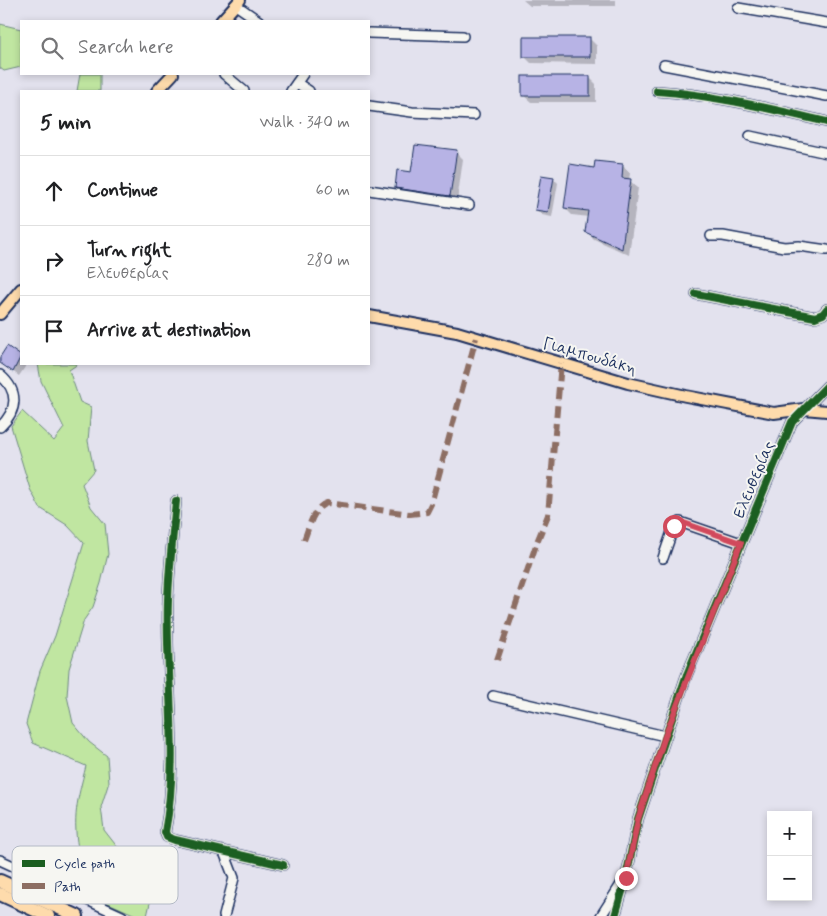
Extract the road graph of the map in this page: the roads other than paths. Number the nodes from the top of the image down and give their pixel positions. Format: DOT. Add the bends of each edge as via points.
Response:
graph roads {
  1 [pos="238,2"];
  2 [pos="738,8"];
  3 [pos="222,20"];
  4 [pos="258,20"];
  5 [pos="827,24"];
  6 [pos="370,34"];
  7 [pos="463,36"];
  8 [pos="664,65"];
  9 [pos="172,75"];
  10 [pos="225,75"];
  11 [pos="302,75"];
  12 [pos="297,83"];
  13 [pos="158,90"];
  14 [pos="243,90"];
  15 [pos="292,90"];
  16 [pos="308,90"];
  17 [pos="657,91"];
  18 [pos="827,96"];
  19 [pos="370,106"];
  20 [pos="474,115"];
  21 [pos="827,122"];
  22 [pos="750,136"];
  23 [pos="827,153"];
  24 [pos="370,190"];
  25 [pos="469,204"];
  26 [pos="711,236"];
  27 [pos="827,250"];
  28 [pos="20,290"];
  29 [pos="696,294"];
  30 [pos="20,302"];
  31 [pos="4,305"];
  32 [pos="827,310"];
  33 [pos="0,314"];
  34 [pos="370,316"];
  35 [pos="0,374"];
  36 [pos="827,386"];
  37 [pos="804,409"];
  38 [pos="827,411"];
  39 [pos="0,428"];
  40 [pos="176,501"];
  41 [pos="741,543"];
  42 [pos="663,558"];
  43 [pos="493,696"];
  44 [pos="665,736"];
  45 [pos="224,852"];
  46 [pos="0,860"];
  47 [pos="283,865"];
  48 [pos="12,866"];
  49 [pos="627,876"];
  50 [pos="0,880"];
  51 [pos="12,886"];
  52 [pos="0,894"];
  53 [pos="12,900"];
  54 [pos="22,904"];
  55 [pos="51,904"];
  56 [pos="96,904"];
  57 [pos="618,913"];
  58 [pos="48,916"];
  59 [pos="77,916"];
  60 [pos="122,916"];
  61 [pos="224,916"];
  62 [pos="601,916"];
  1 -- 3 [label="main road"];
  1 -- 4 [label="street"];
  2 -- 5 [label="street"];
  6 -- 7 [label="street"];
  8 -- 18 [label="street"];
  9 -- 13 [label="main road"];
  10 -- 14 [label="street"];
  11 -- 12 [label="street"];
  12 -- 15 [label="street"];
  12 -- 16 [label="street"];
  17 -- 21 [label="street" via="688,93"];
  19 -- 20 [label="street"];
  22 -- 23 [label="street"];
  24 -- 25 [label="street"];
  26 -- 27 [label="street"];
  28 -- 31 [label="main road"];
  29 -- 32 [label="street" via="814,317"];
  30 -- 31 [label="main road"];
  31 -- 33 [label="main road"];
  34 -- 37 [label="main road, Γιαμπουδάκη" via="457,332 628,383 686,396 774,413"];
  35 -- 39 [label="street" via="16,399 14,408"];
  36 -- 37 [label="street, Ελευθερίας"];
  37 -- 38 [label="main road, Γιαμπουδάκη"];
  37 -- 41 [label="street, Ελευθερίας" via="792,422"];
  40 -- 45 [label="street" via="168,601 171,801 165,832 167,837 175,840"];
  41 -- 42 [label="street" via="680,522 674,526"];
  41 -- 44 [label="street, Ελευθερίας"];
  43 -- 44 [label="street"];
  44 -- 49 [label="street, Ελευθερίας" via="638,819"];
  45 -- 47 [label="street"];
  45 -- 61 [label="street" via="234,878"];
  46 -- 48 [label="street"];
  49 -- 57 [label="street, Ελευθερίας"];
  49 -- 62 [label="street"];
  50 -- 51 [label="highway"];
  52 -- 53 [label="highway"];
  54 -- 58 [label="highway"];
  55 -- 59 [label="highway"];
  56 -- 60 [label="street"];
}
